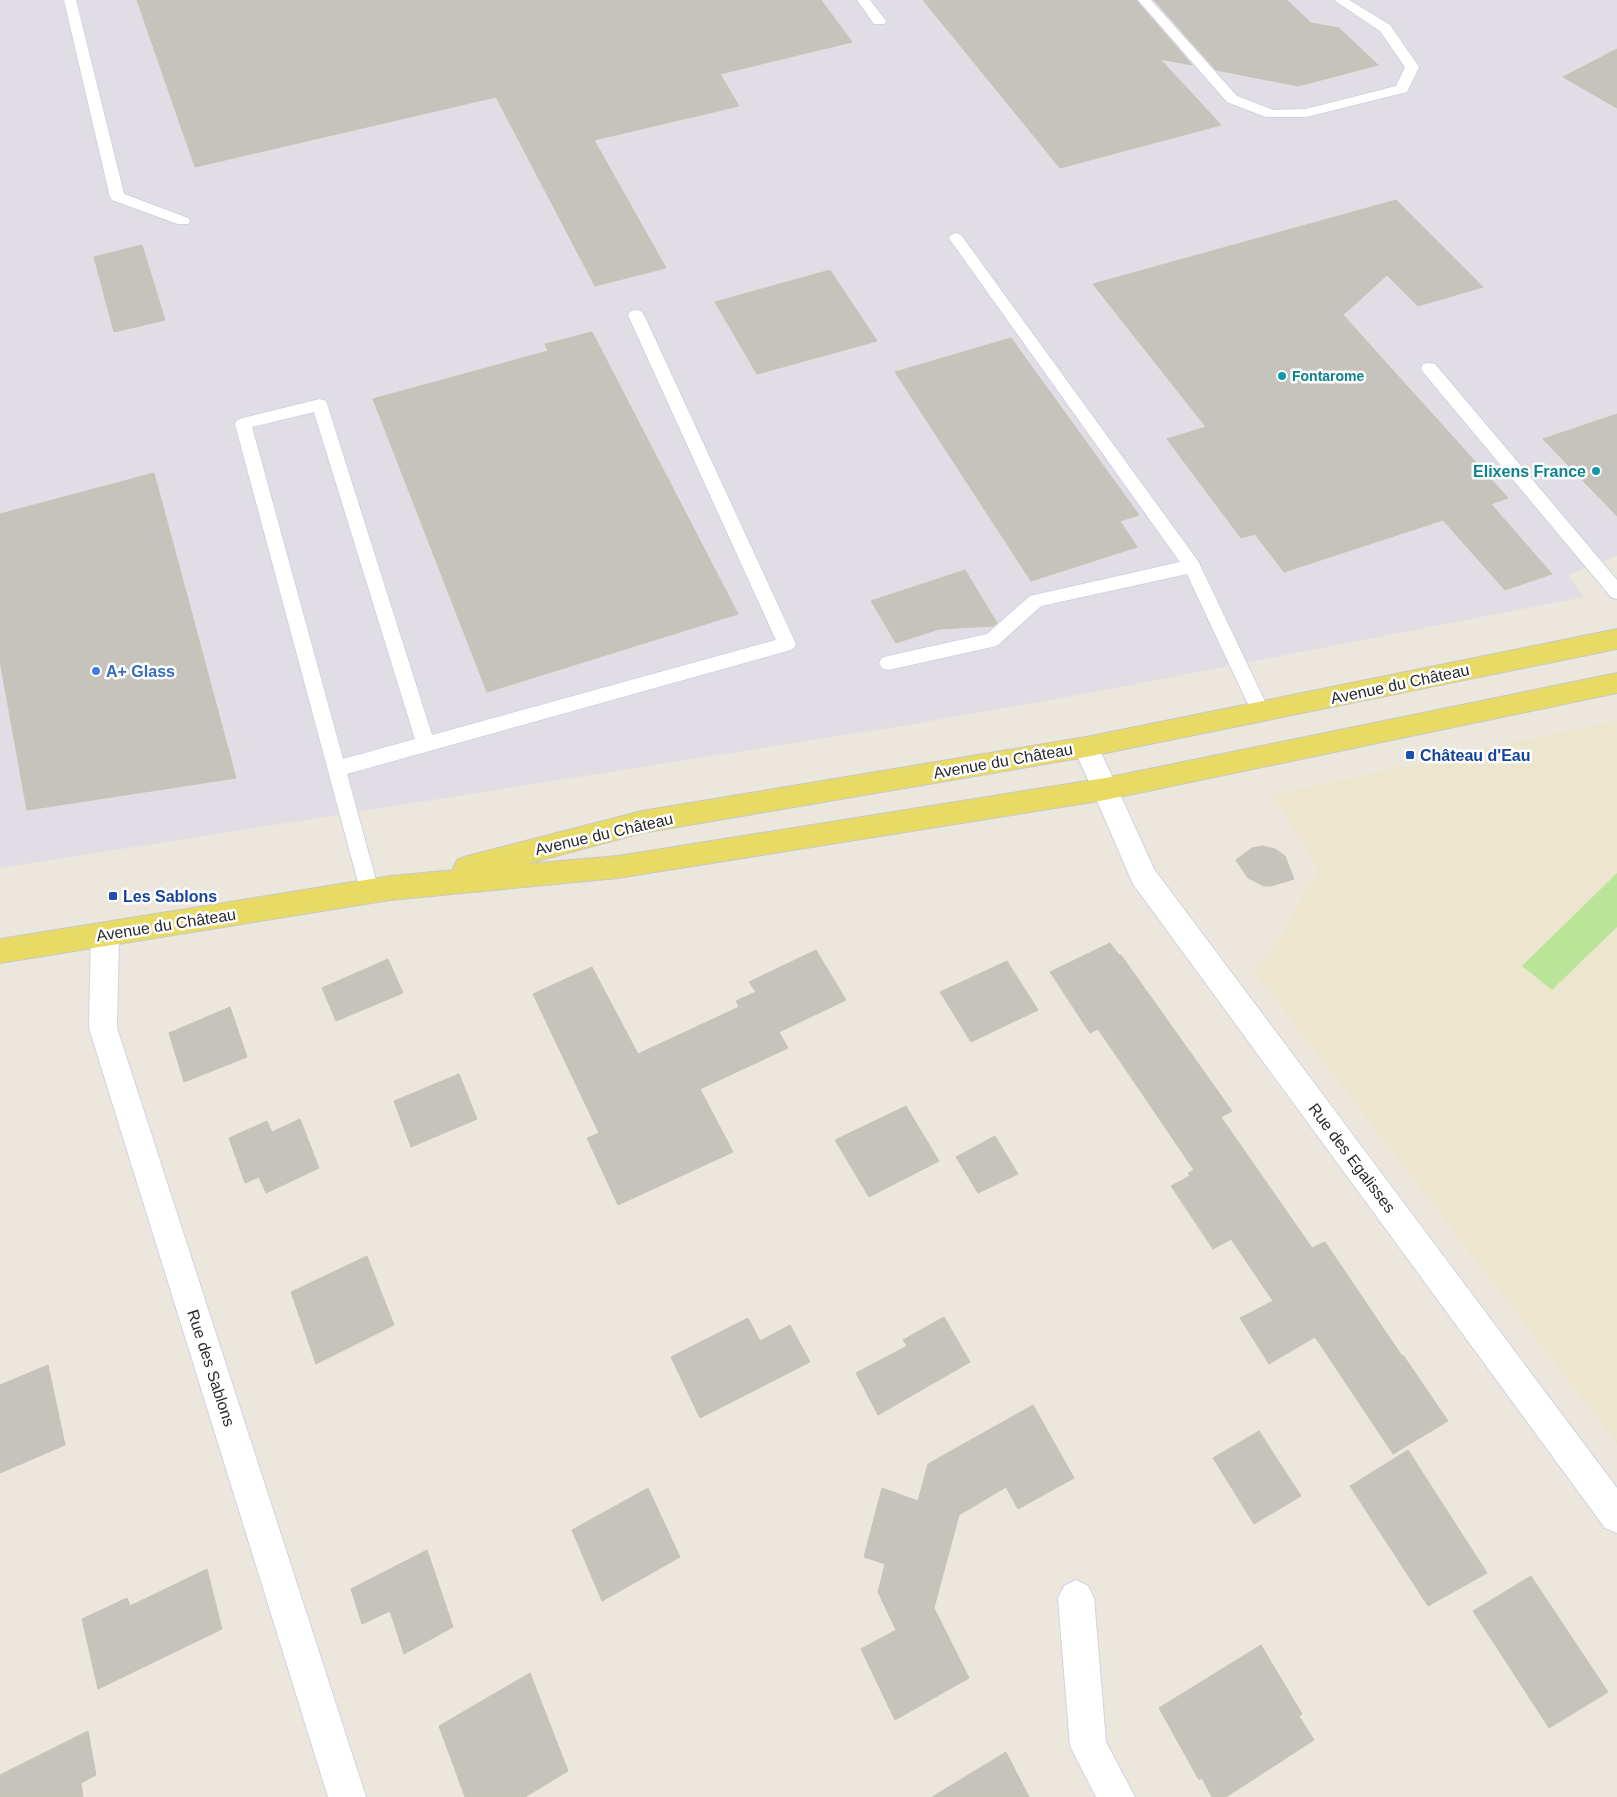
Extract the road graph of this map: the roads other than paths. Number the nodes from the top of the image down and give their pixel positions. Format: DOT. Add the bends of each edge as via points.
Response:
graph roads {
  1 [pos="70,0"];
  2 [pos="863,0"];
  3 [pos="1144,0"];
  4 [pos="1340,0"];
  5 [pos="879,21"];
  6 [pos="183,221"];
  7 [pos="956,238"];
  8 [pos="636,315"];
  9 [pos="1429,368"];
  10 [pos="1192,566"];
  11 [pos="1617,592"];
  12 [pos="1617,639"];
  13 [pos="888,663"];
  14 [pos="1617,683"];
  15 [pos="1261,712"];
  16 [pos="426,744"];
  17 [pos="1086,747"];
  18 [pos="336,769"];
  19 [pos="1105,788"];
  20 [pos="380,890"];
  21 [pos="105,935"];
  22 [pos="0,950"];
  23 [pos="1617,1516"];
  24 [pos="1076,1598"];
  25 [pos="347,1797"];
  26 [pos="1116,1797"];
  1 -- 6 [label="lane" via="117,197"];
  2 -- 5 [label="lane"];
  3 -- 4 [label="lane" via="1232,99 1271,114 1306,113 1402,90 1412,67 1386,28"];
  7 -- 10 [label="lane"];
  8 -- 16 [label="lane" via="787,644"];
  9 -- 11 [label="lane"];
  10 -- 13 [label="lane" via="1036,601 992,640"];
  10 -- 15 [label="lane"];
  12 -- 15 [label="main road, Avenue du Château"];
  14 -- 19 [label="main road, Avenue du Château"];
  15 -- 17 [label="main road, Avenue du Château"];
  16 -- 18 [label="lane"];
  16 -- 18 [label="lane" via="320,405 243,424"];
  17 -- 19 [label="street, Rue des Egalisses"];
  17 -- 20 [label="main road, Avenue du Château" via="642,822"];
  18 -- 20 [label="lane"];
  19 -- 20 [label="main road, Avenue du Château" via="618,867"];
  19 -- 23 [label="street, Rue des Egalisses" via="1143,876"];
  20 -- 21 [label="main road, Avenue du Château"];
  21 -- 22 [label="main road, Avenue du Château"];
  21 -- 25 [label="street, Rue des Sablons" via="103,1028"];
  24 -- 26 [label="street" via="1088,1746"];
}
